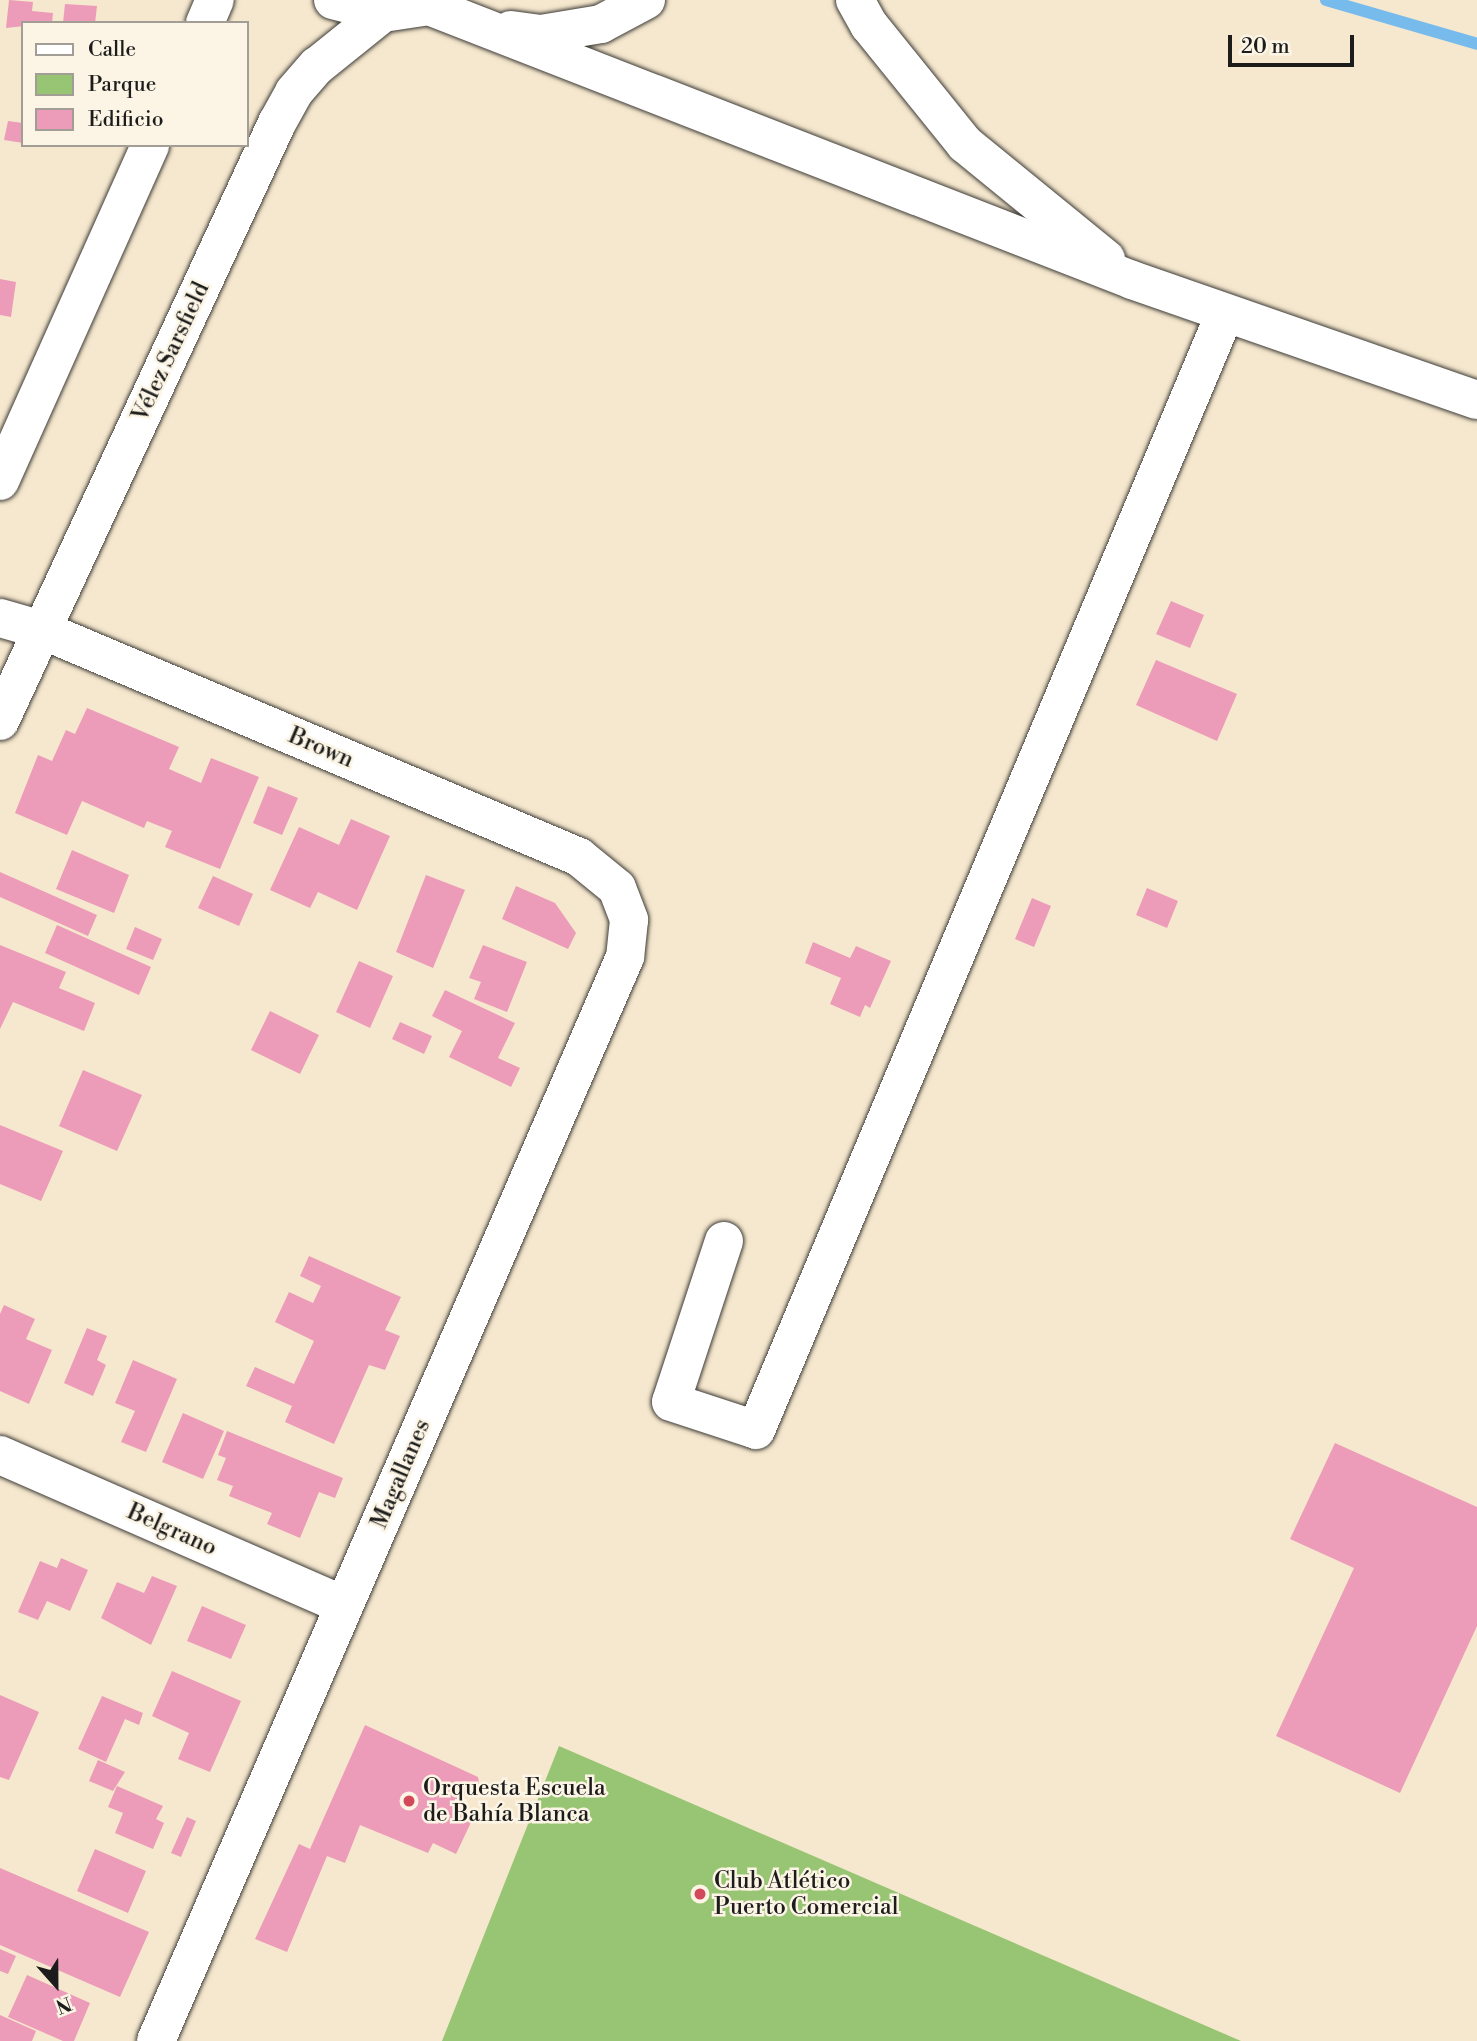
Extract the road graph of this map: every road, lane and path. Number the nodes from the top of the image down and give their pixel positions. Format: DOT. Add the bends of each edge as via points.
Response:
graph roads {
  1 [pos="215,0"];
  2 [pos="333,0"];
  3 [pos="646,0"];
  4 [pos="855,0"];
  5 [pos="426,3"];
  6 [pos="383,13"];
  7 [pos="206,21"];
  8 [pos="481,26"];
  9 [pos="149,147"];
  10 [pos="1132,281"];
  11 [pos="1225,313"];
  12 [pos="1477,400"];
  13 [pos="0,481"];
  14 [pos="0,618"];
  15 [pos="42,630"];
  16 [pos="0,721"];
  17 [pos="625,904"];
  18 [pos="724,1241"];
  19 [pos="0,1455"];
  20 [pos="344,1605"];
  21 [pos="156,2041"];
  1 -- 7 [label="street"];
  2 -- 6 [label="street"];
  3 -- 8 [label="street" via="601,24 541,34"];
  4 -- 10 [label="street" via="869,25 965,144"];
  5 -- 6 [label="street"];
  5 -- 8 [label="street"];
  6 -- 15 [label="street, Vélez Sarsfield" via="317,66 288,103"];
  8 -- 10 [label="street"];
  9 -- 13 [label="street"];
  10 -- 11 [label="street"];
  11 -- 12 [label="street"];
  11 -- 18 [label="street" via="756,1430 671,1402"];
  14 -- 15 [label="street, Brown"];
  15 -- 16 [label="street, Vélez Sarsfield"];
  15 -- 17 [label="street, Brown" via="579,857 609,879"];
  17 -- 20 [label="street, Magallanes" via="629,938 625,957"];
  19 -- 20 [label="street, Belgrano"];
  20 -- 21 [label="street, Magallanes"];
}
